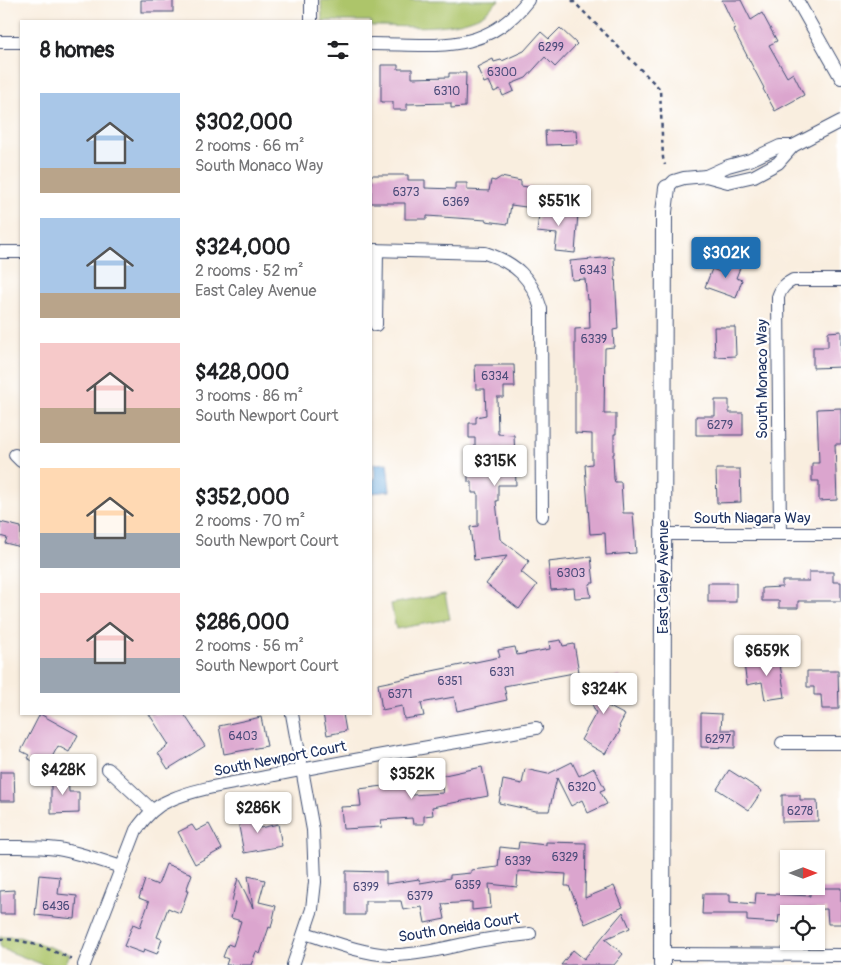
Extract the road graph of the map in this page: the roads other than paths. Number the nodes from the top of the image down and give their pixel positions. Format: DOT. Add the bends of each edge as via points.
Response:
graph roads {
  1 [pos="311,0"];
  2 [pos="528,0"];
  3 [pos="797,0"];
  4 [pos="311,20"];
  5 [pos="0,42"];
  6 [pos="20,42"];
  7 [pos="372,44"];
  8 [pos="841,78"];
  9 [pos="841,121"];
  10 [pos="667,188"];
  11 [pos="374,250"];
  12 [pos="0,252"];
  13 [pos="20,252"];
  14 [pos="841,280"];
  15 [pos="376,325"];
  16 [pos="542,516"];
  17 [pos="663,534"];
  18 [pos="780,534"];
  19 [pos="841,534"];
  20 [pos="292,715"];
  21 [pos="536,728"];
  22 [pos="782,743"];
  23 [pos="841,743"];
  24 [pos="108,769"];
  25 [pos="303,770"];
  26 [pos="152,810"];
  27 [pos="0,847"];
  28 [pos="121,867"];
  29 [pos="305,933"];
  30 [pos="530,934"];
  31 [pos="841,955"];
  32 [pos="662,959"];
  33 [pos="84,964"];
  34 [pos="294,965"];
  1 -- 4 [label="street"];
  2 -- 7 [label="street" via="504,25 484,37 451,44"];
  3 -- 8 [label="street"];
  5 -- 6 [label="street"];
  9 -- 10 [label="street" via="793,146 780,146 706,176 678,179"];
  10 -- 17 [label="street, East Caley Avenue" via="664,212"];
  11 -- 15 [label="street"];
  11 -- 16 [label="street" via="485,253 513,265 532,286 541,309"];
  12 -- 13 [label="street"];
  14 -- 18 [label="street, South Monaco Way" via="793,280 786,283 778,297"];
  17 -- 18 [label="street, South Niagara Way"];
  17 -- 32 [label="street, East Caley Avenue"];
  18 -- 19 [label="street, South Niagara Way"];
  20 -- 25 [label="street"];
  21 -- 25 [label="street, South Newport Court"];
  22 -- 23 [label="street"];
  24 -- 26 [label="street"];
  25 -- 26 [label="street, South Newport Court" via="170,799"];
  25 -- 29 [label="street" via="315,862 313,900"];
  26 -- 28 [label="street, South Newport Court" via="136,830"];
  27 -- 28 [label="street" via="58,849"];
  28 -- 33 [label="street, South Newport Court"];
  29 -- 30 [label="street, South Oneida Court" via="354,949 392,955"];
  29 -- 34 [label="street"];
  31 -- 32 [label="street"];
}
